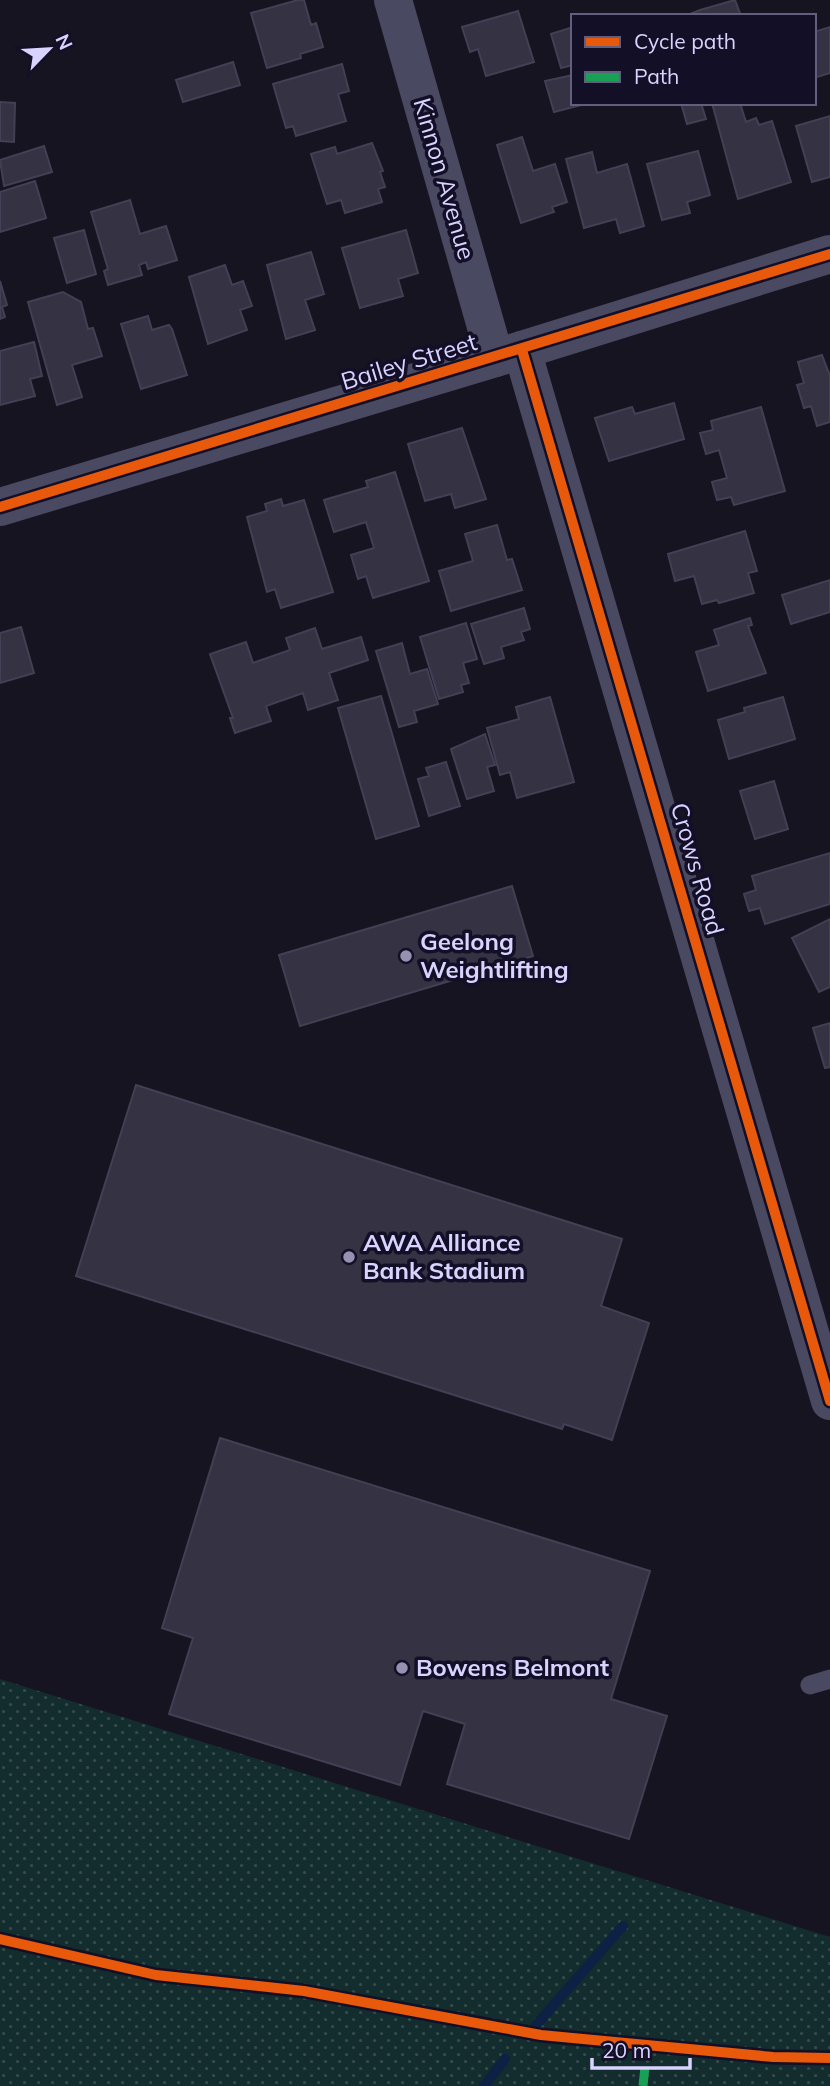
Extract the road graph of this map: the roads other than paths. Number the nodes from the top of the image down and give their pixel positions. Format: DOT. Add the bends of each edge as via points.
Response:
graph roads {
  1 [pos="393,0"];
  2 [pos="830,254"];
  3 [pos="509,354"];
  4 [pos="0,507"];
  5 [pos="830,1401"];
  6 [pos="830,1679"];
  7 [pos="810,1685"];
  1 -- 3 [label="street, Kinnon Avenue"];
  2 -- 3 [label="street, Bailey Street"];
  3 -- 4 [label="street, Bailey Street"];
  3 -- 5 [label="street, Crows Road"];
  6 -- 7 [label="lane"];
}
